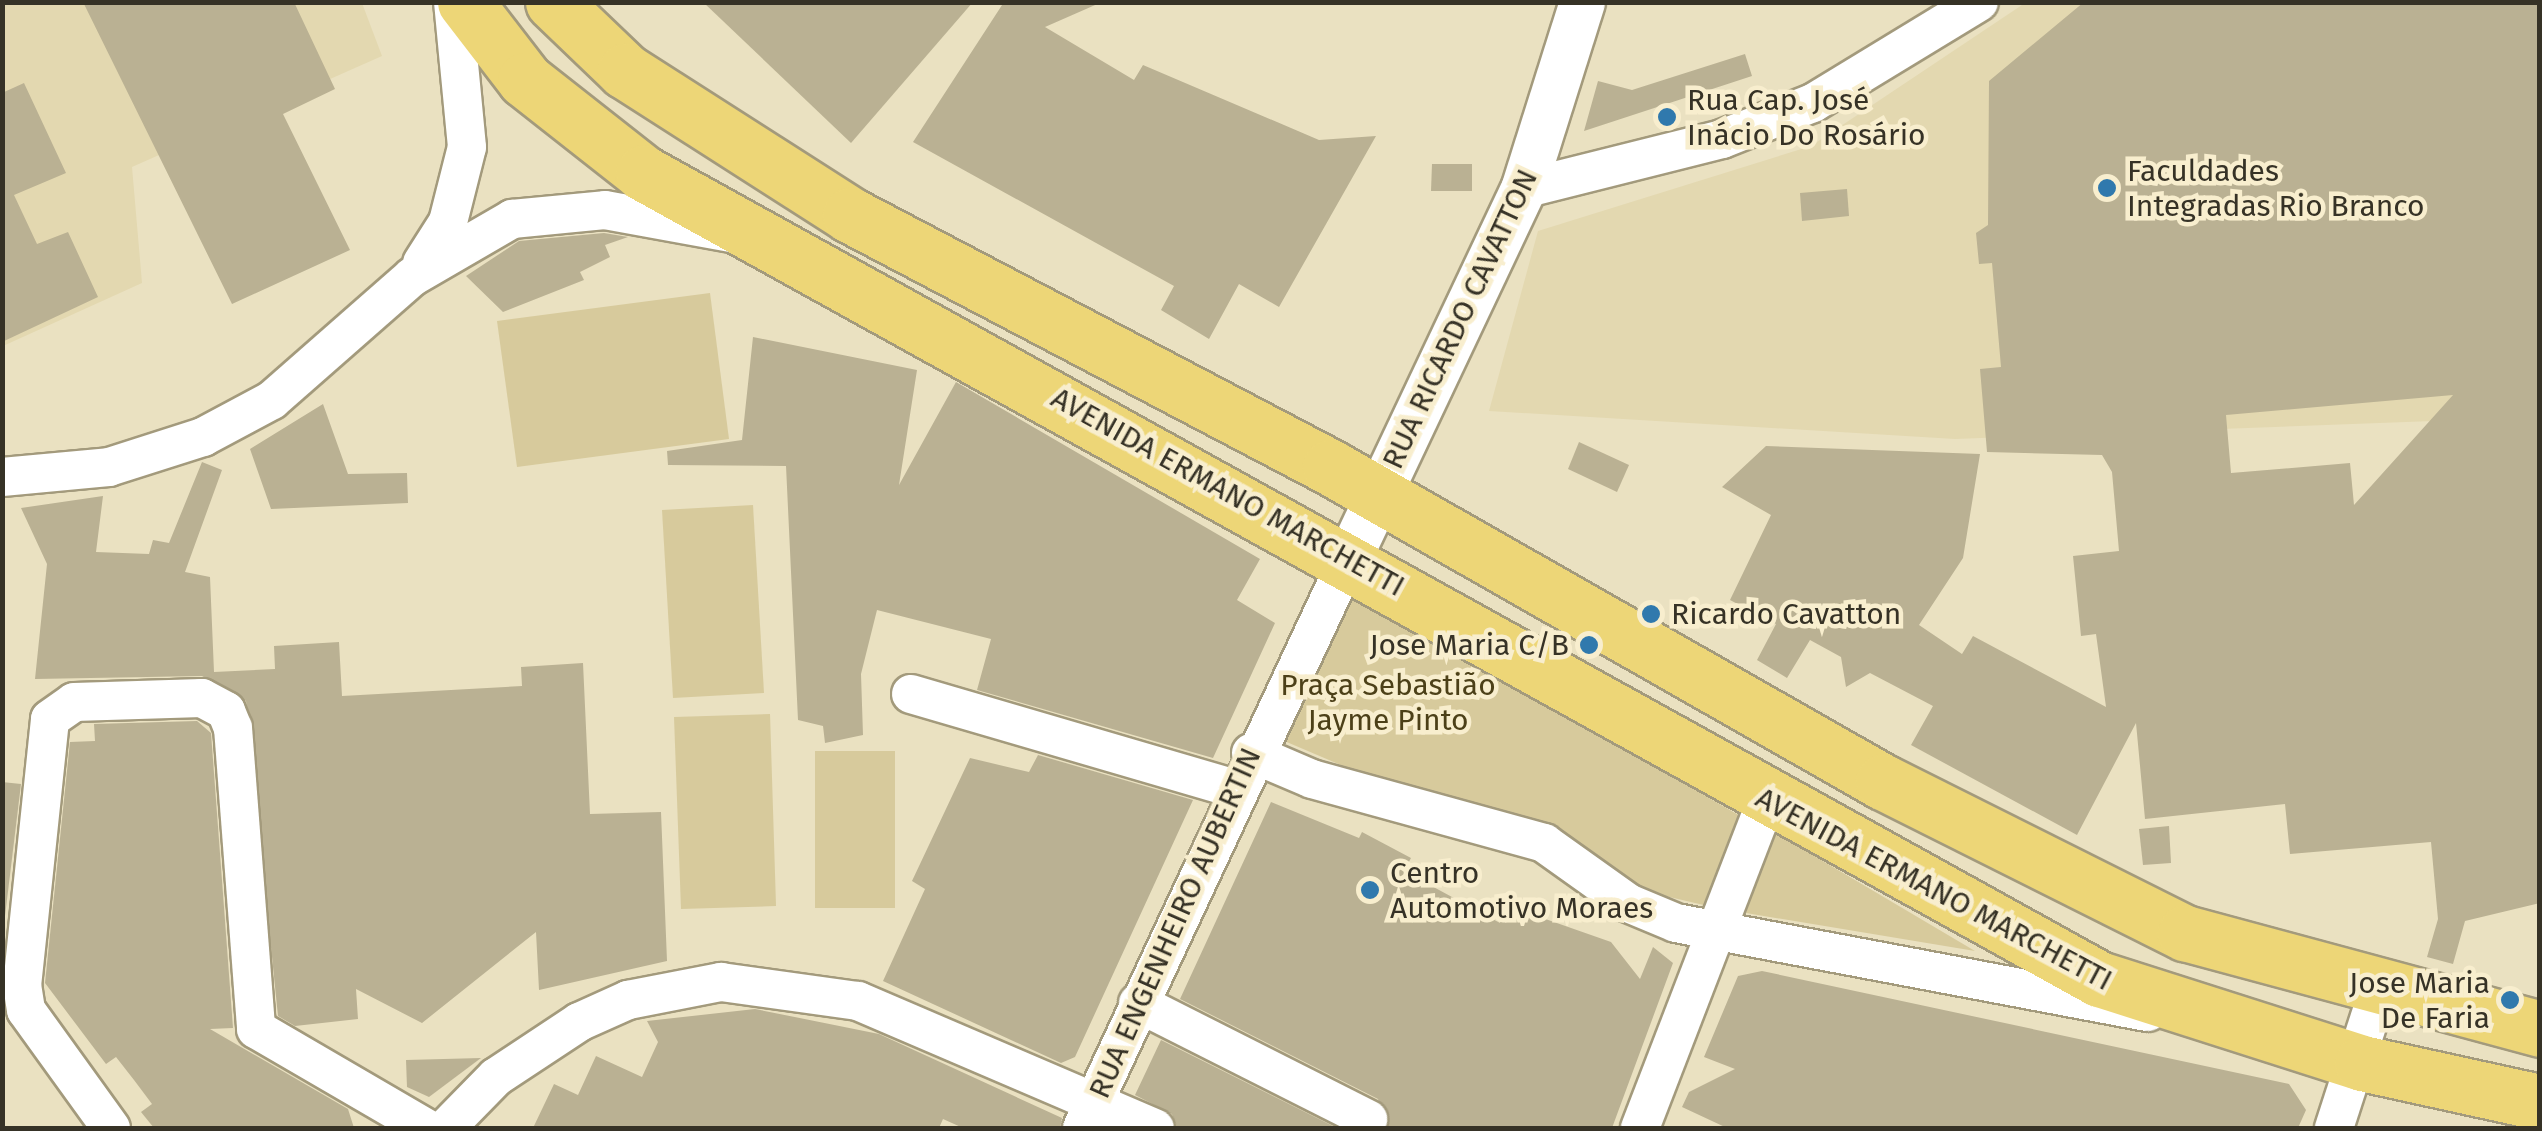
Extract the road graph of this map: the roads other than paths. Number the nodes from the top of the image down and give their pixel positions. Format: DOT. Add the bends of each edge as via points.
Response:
graph roads {
  1 [pos="453,2"];
  2 [pos="465,2"];
  3 [pos="553,2"];
  4 [pos="1552,2"];
  5 [pos="1582,2"];
  6 [pos="1979,2"];
  7 [pos="1562,79"];
  8 [pos="1524,189"];
  9 [pos="771,240"];
  10 [pos="412,277"];
  11 [pos="2,478"];
  12 [pos="1379,495"];
  13 [pos="1349,557"];
  14 [pos="910,694"];
  15 [pos="1251,753"];
  16 [pos="1235,789"];
  17 [pos="1766,802"];
  18 [pos="1722,934"];
  19 [pos="2379,990"];
  20 [pos="1138,1003"];
  21 [pos="2205,1016"];
  22 [pos="2540,1029"];
  23 [pos="2362,1063"];
  24 [pos="2540,1102"];
  25 [pos="1088,1115"];
  26 [pos="1368,1119"];
  27 [pos="111,1128"];
  28 [pos="426,1128"];
  29 [pos="446,1128"];
  30 [pos="1155,1128"];
  31 [pos="1640,1128"];
  32 [pos="2334,1128"];
  1 -- 10 [label="street" via="467,147 448,222"];
  2 -- 9 [label="main road, AVENIDA ERMANO MARCHETTI" via="524,80 582,130"];
  3 -- 12 [label="main road" via="625,71 850,214"];
  4 -- 7 [label="street, RUA RICARDO CAVATTON"];
  5 -- 7 [label="street, RUA RICARDO CAVATTON"];
  6 -- 8 [label="street" via="1812,103 1722,139"];
  7 -- 8 [label="street, RUA RICARDO CAVATTON"];
  8 -- 12 [label="street, RUA RICARDO CAVATTON"];
  9 -- 10 [label="street" via="562,209 483,231"];
  9 -- 13 [label="main road, AVENIDA ERMANO MARCHETTI"];
  10 -- 11 [label="street" via="272,400 203,437 109,467"];
  12 -- 13 [label="street, RUA RICARDO CAVATTON"];
  12 -- 19 [label="main road" via="1883,782 2168,924"];
  13 -- 15 [label="street, RUA ENGENHEIRO AUBERTIN"];
  13 -- 17 [label="main road, AVENIDA ERMANO MARCHETTI"];
  14 -- 16 [label="street"];
  15 -- 16 [label="street, RUA ENGENHEIRO AUBERTIN"];
  15 -- 18 [label="street" via="1312,780 1544,843 1628,903"];
  16 -- 20 [label="street, RUA ENGENHEIRO AUBERTIN"];
  17 -- 18 [label="street"];
  17 -- 21 [label="main road, AVENIDA ERMANO MARCHETTI" via="2099,979"];
  18 -- 21 [label="street" via="2074,1004"];
  18 -- 31 [label="street"];
  19 -- 22 [label="main road"];
  19 -- 23 [label="street"];
  20 -- 25 [label="street, RUA ENGENHEIRO AUBERTIN"];
  20 -- 26 [label="street"];
  21 -- 23 [label="main road, AVENIDA ERMANO MARCHETTI"];
  23 -- 24 [label="main road, AVENIDA ERMANO MARCHETTI"];
  23 -- 32 [label="street"];
  25 -- 29 [label="street" via="858,1001 721,982 628,1000 579,1022 496,1077"];
  25 -- 30 [label="street"];
  27 -- 28 [label="street" via="26,1010 22,986 50,719 74,702 202,698 226,711 233,728 256,1029"];
}
